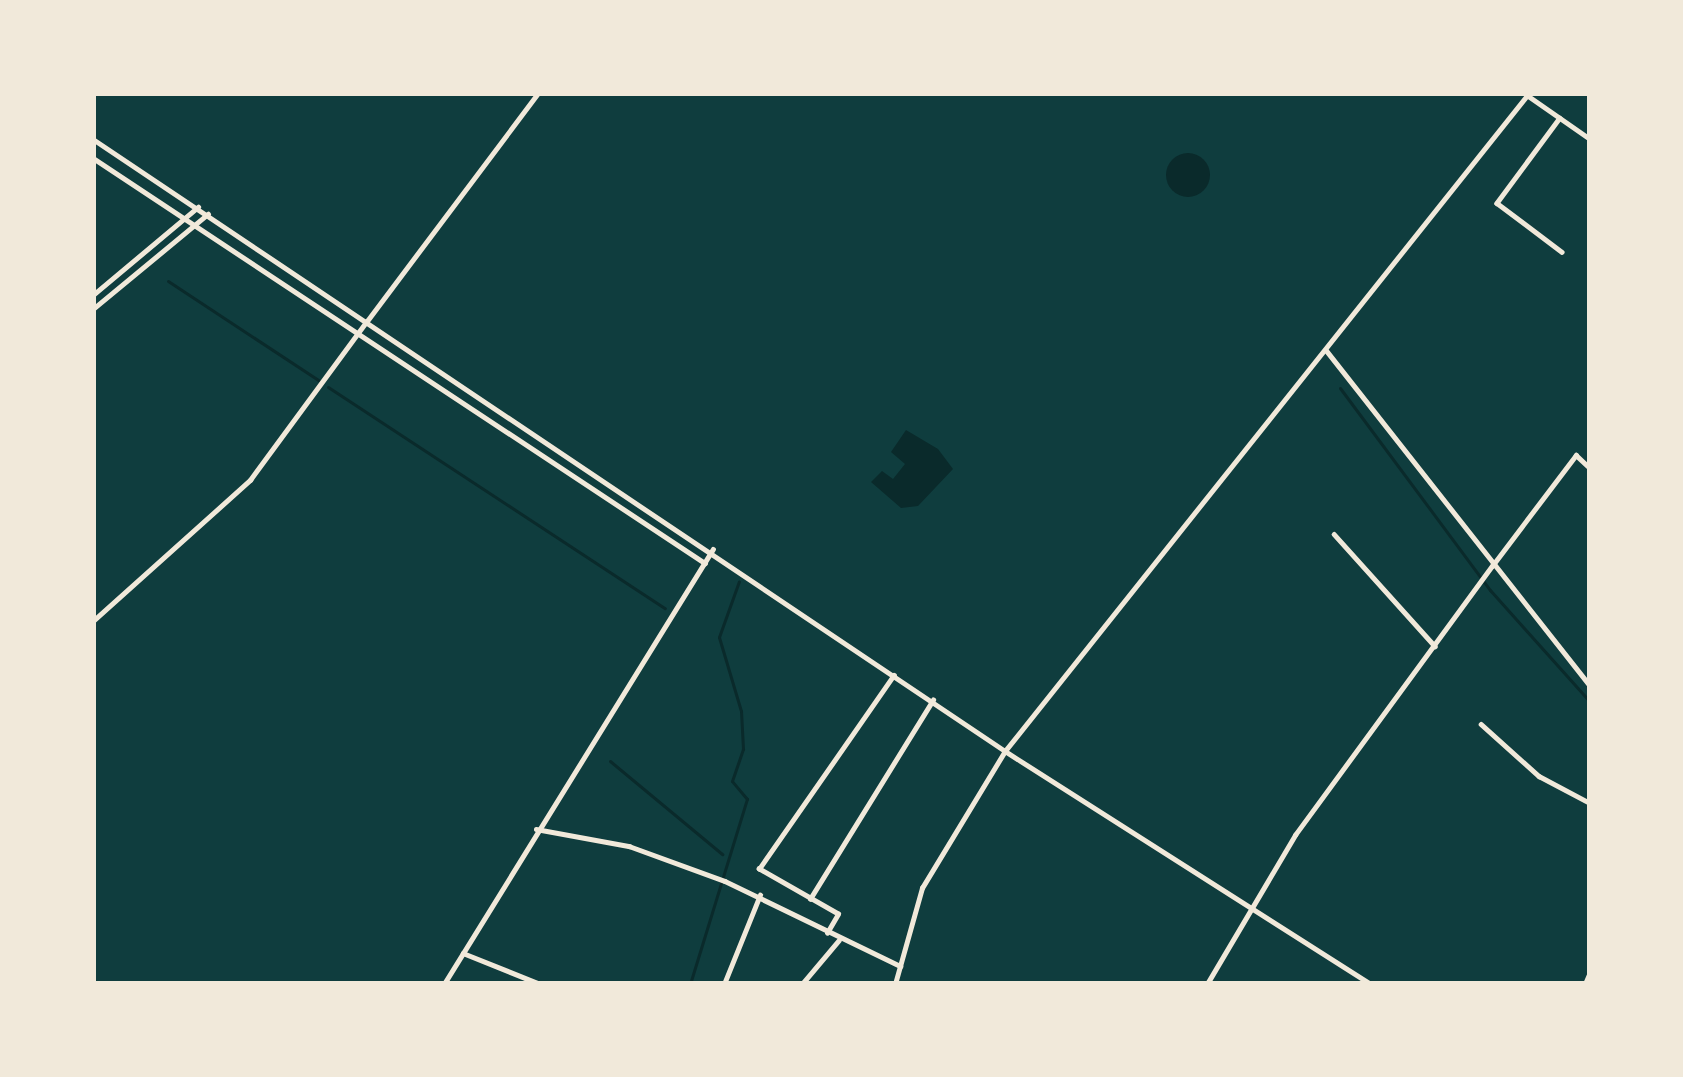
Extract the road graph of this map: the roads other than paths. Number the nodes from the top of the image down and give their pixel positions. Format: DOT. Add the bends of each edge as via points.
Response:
graph roads {
  1 [pos="538,93"];
  2 [pos="1528,94"];
  3 [pos="1560,118"];
  4 [pos="1590,139"];
  5 [pos="93,140"];
  6 [pos="93,158"];
  7 [pos="198,207"];
  8 [pos="208,214"];
  9 [pos="184,219"];
  10 [pos="194,225"];
  11 [pos="1562,252"];
  12 [pos="93,295"];
  13 [pos="93,309"];
  14 [pos="368,321"];
  15 [pos="358,334"];
  16 [pos="1326,350"];
  17 [pos="1590,468"];
  18 [pos="1334,534"];
  19 [pos="713,549"];
  20 [pos="705,562"];
  21 [pos="1490,568"];
  22 [pos="93,621"];
  23 [pos="1435,646"];
  24 [pos="894,675"];
  25 [pos="1590,685"];
  26 [pos="932,700"];
  27 [pos="1480,724"];
  28 [pos="1005,751"];
  29 [pos="1590,803"];
  30 [pos="536,829"];
  31 [pos="760,894"];
  32 [pos="810,899"];
  33 [pos="1251,908"];
  34 [pos="826,934"];
  35 [pos="839,940"];
  36 [pos="463,953"];
  37 [pos="900,966"];
  38 [pos="1590,972"];
  39 [pos="444,984"];
  40 [pos="540,984"];
  41 [pos="724,984"];
  42 [pos="802,984"];
  43 [pos="895,984"];
  44 [pos="1207,984"];
  45 [pos="1371,984"];
  46 [pos="1586,984"];
  1 -- 14 [label="street"];
  2 -- 3 [label="street"];
  2 -- 16 [label="street"];
  3 -- 4 [label="street"];
  3 -- 11 [label="street" via="1497,203"];
  5 -- 7 [label="street"];
  6 -- 9 [label="street"];
  7 -- 8 [label="street"];
  7 -- 9 [label="street"];
  8 -- 10 [label="street"];
  8 -- 14 [label="street"];
  9 -- 10 [label="street"];
  9 -- 12 [label="street"];
  10 -- 13 [label="street"];
  10 -- 15 [label="street"];
  14 -- 15 [label="street"];
  14 -- 19 [label="street"];
  15 -- 20 [label="street"];
  15 -- 22 [label="street" via="250,480"];
  16 -- 21 [label="street"];
  16 -- 28 [label="street"];
  17 -- 21 [label="street" via="1576,455"];
  18 -- 23 [label="street"];
  19 -- 20 [label="street"];
  19 -- 24 [label="street"];
  20 -- 30 [label="street"];
  21 -- 23 [label="street"];
  21 -- 25 [label="street"];
  23 -- 33 [label="street"];
  24 -- 26 [label="street"];
  24 -- 32 [label="street" via="759,869"];
  26 -- 28 [label="street"];
  26 -- 32 [label="street"];
  27 -- 29 [label="street" via="1539,776"];
  28 -- 33 [label="street"];
  28 -- 37 [label="street" via="922,888"];
  30 -- 31 [label="street" via="629,846"];
  30 -- 36 [label="street"];
  31 -- 34 [label="street"];
  31 -- 41 [label="street"];
  32 -- 34 [label="street" via="838,914"];
  33 -- 44 [label="street"];
  33 -- 45 [label="street"];
  34 -- 35 [label="street"];
  35 -- 37 [label="street"];
  35 -- 42 [label="street"];
  36 -- 39 [label="street"];
  36 -- 40 [label="street"];
  37 -- 43 [label="street"];
  38 -- 46 [label="street"];
}
